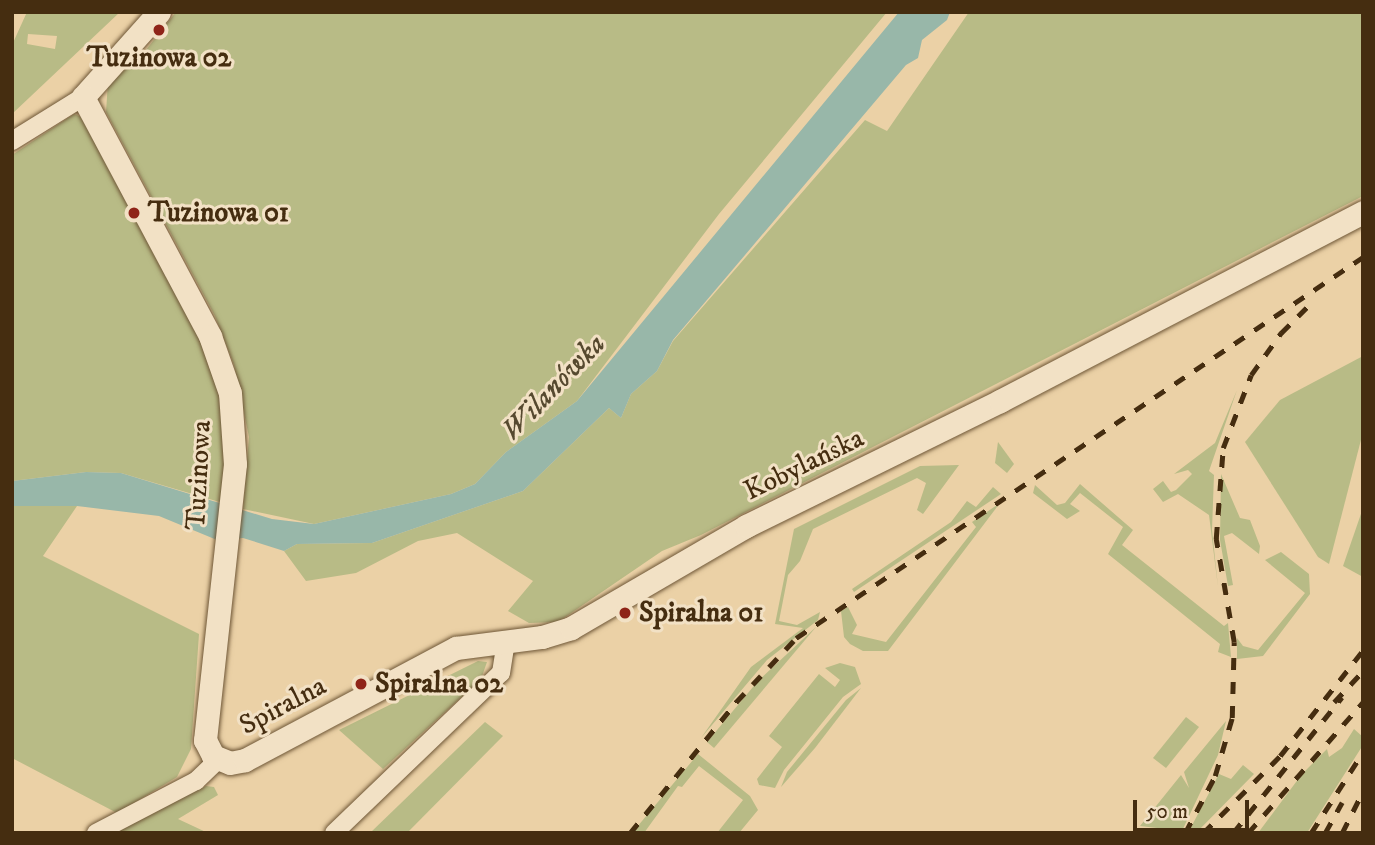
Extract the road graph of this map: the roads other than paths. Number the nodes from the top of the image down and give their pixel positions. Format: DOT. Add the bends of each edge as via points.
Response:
graph roads {
  1 [pos="159,12"];
  2 [pos="83,97"];
  3 [pos="12,141"];
  4 [pos="1363,212"];
  5 [pos="506,640"];
  6 [pos="218,760"];
  7 [pos="96,833"];
  8 [pos="334,833"];
  1 -- 2 [label="street"];
  2 -- 3 [label="street"];
  2 -- 6 [label="street, Tuzinowa" via="216,349 235,430 232,497 205,733 207,747"];
  4 -- 5 [label="street, Kobylańska" via="1000,401 746,526 571,628 542,637"];
  5 -- 6 [label="street, Spiralna" via="456,648 244,760"];
  5 -- 8 [label="street" via="501,673"];
  6 -- 7 [label="street, Spiralna" via="196,781"];
}
